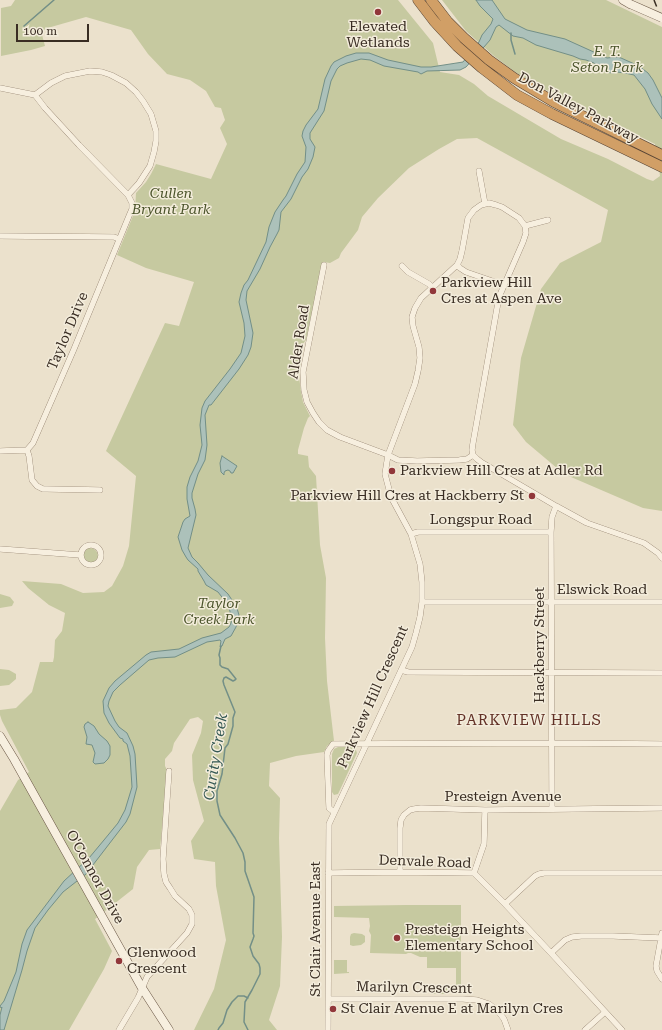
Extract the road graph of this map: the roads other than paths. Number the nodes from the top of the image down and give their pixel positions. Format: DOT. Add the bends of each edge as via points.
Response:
graph roads {
  1 [pos="418,0"];
  2 [pos="431,0"];
  3 [pos="626,2"];
  4 [pos="662,18"];
  5 [pos="485,64"];
  6 [pos="0,88"];
  7 [pos="35,95"];
  8 [pos="658,153"];
  9 [pos="660,166"];
  10 [pos="479,171"];
  11 [pos="128,195"];
  12 [pos="485,204"];
  13 [pos="548,220"];
  14 [pos="525,226"];
  15 [pos="0,236"];
  16 [pos="119,239"];
  17 [pos="324,265"];
  18 [pos="457,265"];
  19 [pos="402,266"];
  20 [pos="504,286"];
  21 [pos="432,287"];
  22 [pos="27,450"];
  23 [pos="0,451"];
  24 [pos="388,455"];
  25 [pos="473,455"];
  26 [pos="100,490"];
  27 [pos="556,506"];
  28 [pos="551,532"];
  29 [pos="411,534"];
  30 [pos="0,549"];
  31 [pos="80,555"];
  32 [pos="662,558"];
  33 [pos="422,602"];
  34 [pos="552,602"];
  35 [pos="662,602"];
  36 [pos="401,670"];
  37 [pos="552,673"];
  38 [pos="662,673"];
  39 [pos="0,736"];
  40 [pos="552,743"];
  41 [pos="367,744"];
  42 [pos="662,744"];
  43 [pos="169,771"];
  44 [pos="662,808"];
  45 [pos="552,809"];
  46 [pos="485,810"];
  47 [pos="334,812"];
  48 [pos="328,827"];
  49 [pos="400,872"];
  50 [pos="328,873"];
  51 [pos="474,873"];
  52 [pos="662,873"];
  53 [pos="505,904"];
  54 [pos="661,936"];
  55 [pos="551,953"];
  56 [pos="662,979"];
  57 [pos="142,988"];
  58 [pos="329,999"];
  59 [pos="605,1012"];
  60 [pos="120,1030"];
  61 [pos="168,1030"];
  62 [pos="328,1030"];
  63 [pos="508,1030"];
  64 [pos="585,1030"];
  65 [pos="622,1030"];
  1 -- 5 [label="highway, Don Valley Parkway" via="457,46"];
  2 -- 5 [label="highway, Don Valley Parkway"];
  3 -- 4 [label="main road, bridge"];
  5 -- 8 [label="highway, Don Valley Parkway"];
  5 -- 9 [label="highway, Don Valley Parkway" via="512,91 536,105"];
  6 -- 7 [label="street"];
  7 -- 11 [label="street"];
  7 -- 11 [label="street" via="51,82 90,71 111,75 136,92 151,114 156,141 150,166"];
  10 -- 12 [label="street"];
  11 -- 16 [label="street, Taylor Drive" via="132,210"];
  12 -- 14 [label="street" via="502,207 519,218"];
  12 -- 18 [label="street" via="468,218"];
  13 -- 14 [label="street"];
  14 -- 20 [label="street" via="523,242"];
  15 -- 16 [label="street"];
  16 -- 22 [label="street, Taylor Drive" via="74,349 33,443"];
  17 -- 24 [label="street, Alder Road" via="303,372 307,402 327,430"];
  18 -- 20 [label="street" via="466,272"];
  18 -- 21 [label="street, Parkview Hill Crescent"];
  19 -- 21 [label="street"];
  20 -- 25 [label="street" via="499,297"];
  21 -- 24 [label="street, Parkview Hill Crescent" via="417,303 413,313 412,320 420,358 418,370"];
  22 -- 23 [label="street"];
  22 -- 26 [label="street" via="32,480 37,486 47,489"];
  24 -- 25 [label="street, Alder Road" via="398,460 417,461 459,460"];
  24 -- 29 [label="street, Parkview Hill Crescent" via="386,474 391,497"];
  25 -- 27 [label="street" via="477,460"];
  27 -- 28 [label="street, Hackberry Street"];
  27 -- 32 [label="street" via="588,523 639,541"];
  28 -- 29 [label="street, Longspur Road"];
  28 -- 34 [label="street, Hackberry Street"];
  29 -- 33 [label="street, Parkview Hill Crescent" via="420,564"];
  30 -- 31 [label="street"];
  33 -- 34 [label="street, Elswick Road"];
  33 -- 36 [label="street, Parkview Hill Crescent" via="416,633"];
  34 -- 35 [label="street, Elswick Road"];
  34 -- 37 [label="street, Hackberry Street"];
  36 -- 37 [label="street"];
  36 -- 41 [label="street, Parkview Hill Crescent"];
  37 -- 38 [label="street"];
  37 -- 40 [label="street, Hackberry Street"];
  39 -- 57 [label="main road, O'Connor Drive"];
  40 -- 41 [label="street"];
  40 -- 42 [label="street"];
  40 -- 45 [label="street, Hackberry Street"];
  41 -- 47 [label="street, Parkview Hill Crescent"];
  41 -- 47 [label="street" via="333,744 330,747 327,755 329,808"];
  43 -- 57 [label="street" via="164,874 175,896 189,909 192,920 187,933 147,977"];
  44 -- 45 [label="street, Presteign Avenue"];
  45 -- 46 [label="street, Presteign Avenue"];
  46 -- 49 [label="street, Presteign Avenue" via="410,810 401,820"];
  46 -- 51 [label="street" via="484,844"];
  47 -- 48 [label="street, Parkview Hill Crescent"];
  48 -- 50 [label="street, St Clair Avenue East"];
  49 -- 50 [label="street, Denvale Road"];
  49 -- 51 [label="street, Denvale Road"];
  50 -- 58 [label="street, St Clair Avenue East"];
  51 -- 53 [label="street, Denvale Road"];
  52 -- 53 [label="street" via="544,873 535,876"];
  53 -- 55 [label="street, Denvale Road"];
  54 -- 55 [label="street" via="572,937"];
  54 -- 56 [label="street" via="656,966"];
  55 -- 59 [label="street, Denvale Road"];
  57 -- 60 [label="street"];
  57 -- 61 [label="main road, O'Connor Drive"];
  58 -- 62 [label="street, St Clair Avenue East"];
  58 -- 63 [label="street, Marilyn Crescent" via="477,1000 490,1004 498,1011"];
  59 -- 64 [label="street"];
  59 -- 65 [label="street, Denvale Road"];
}
